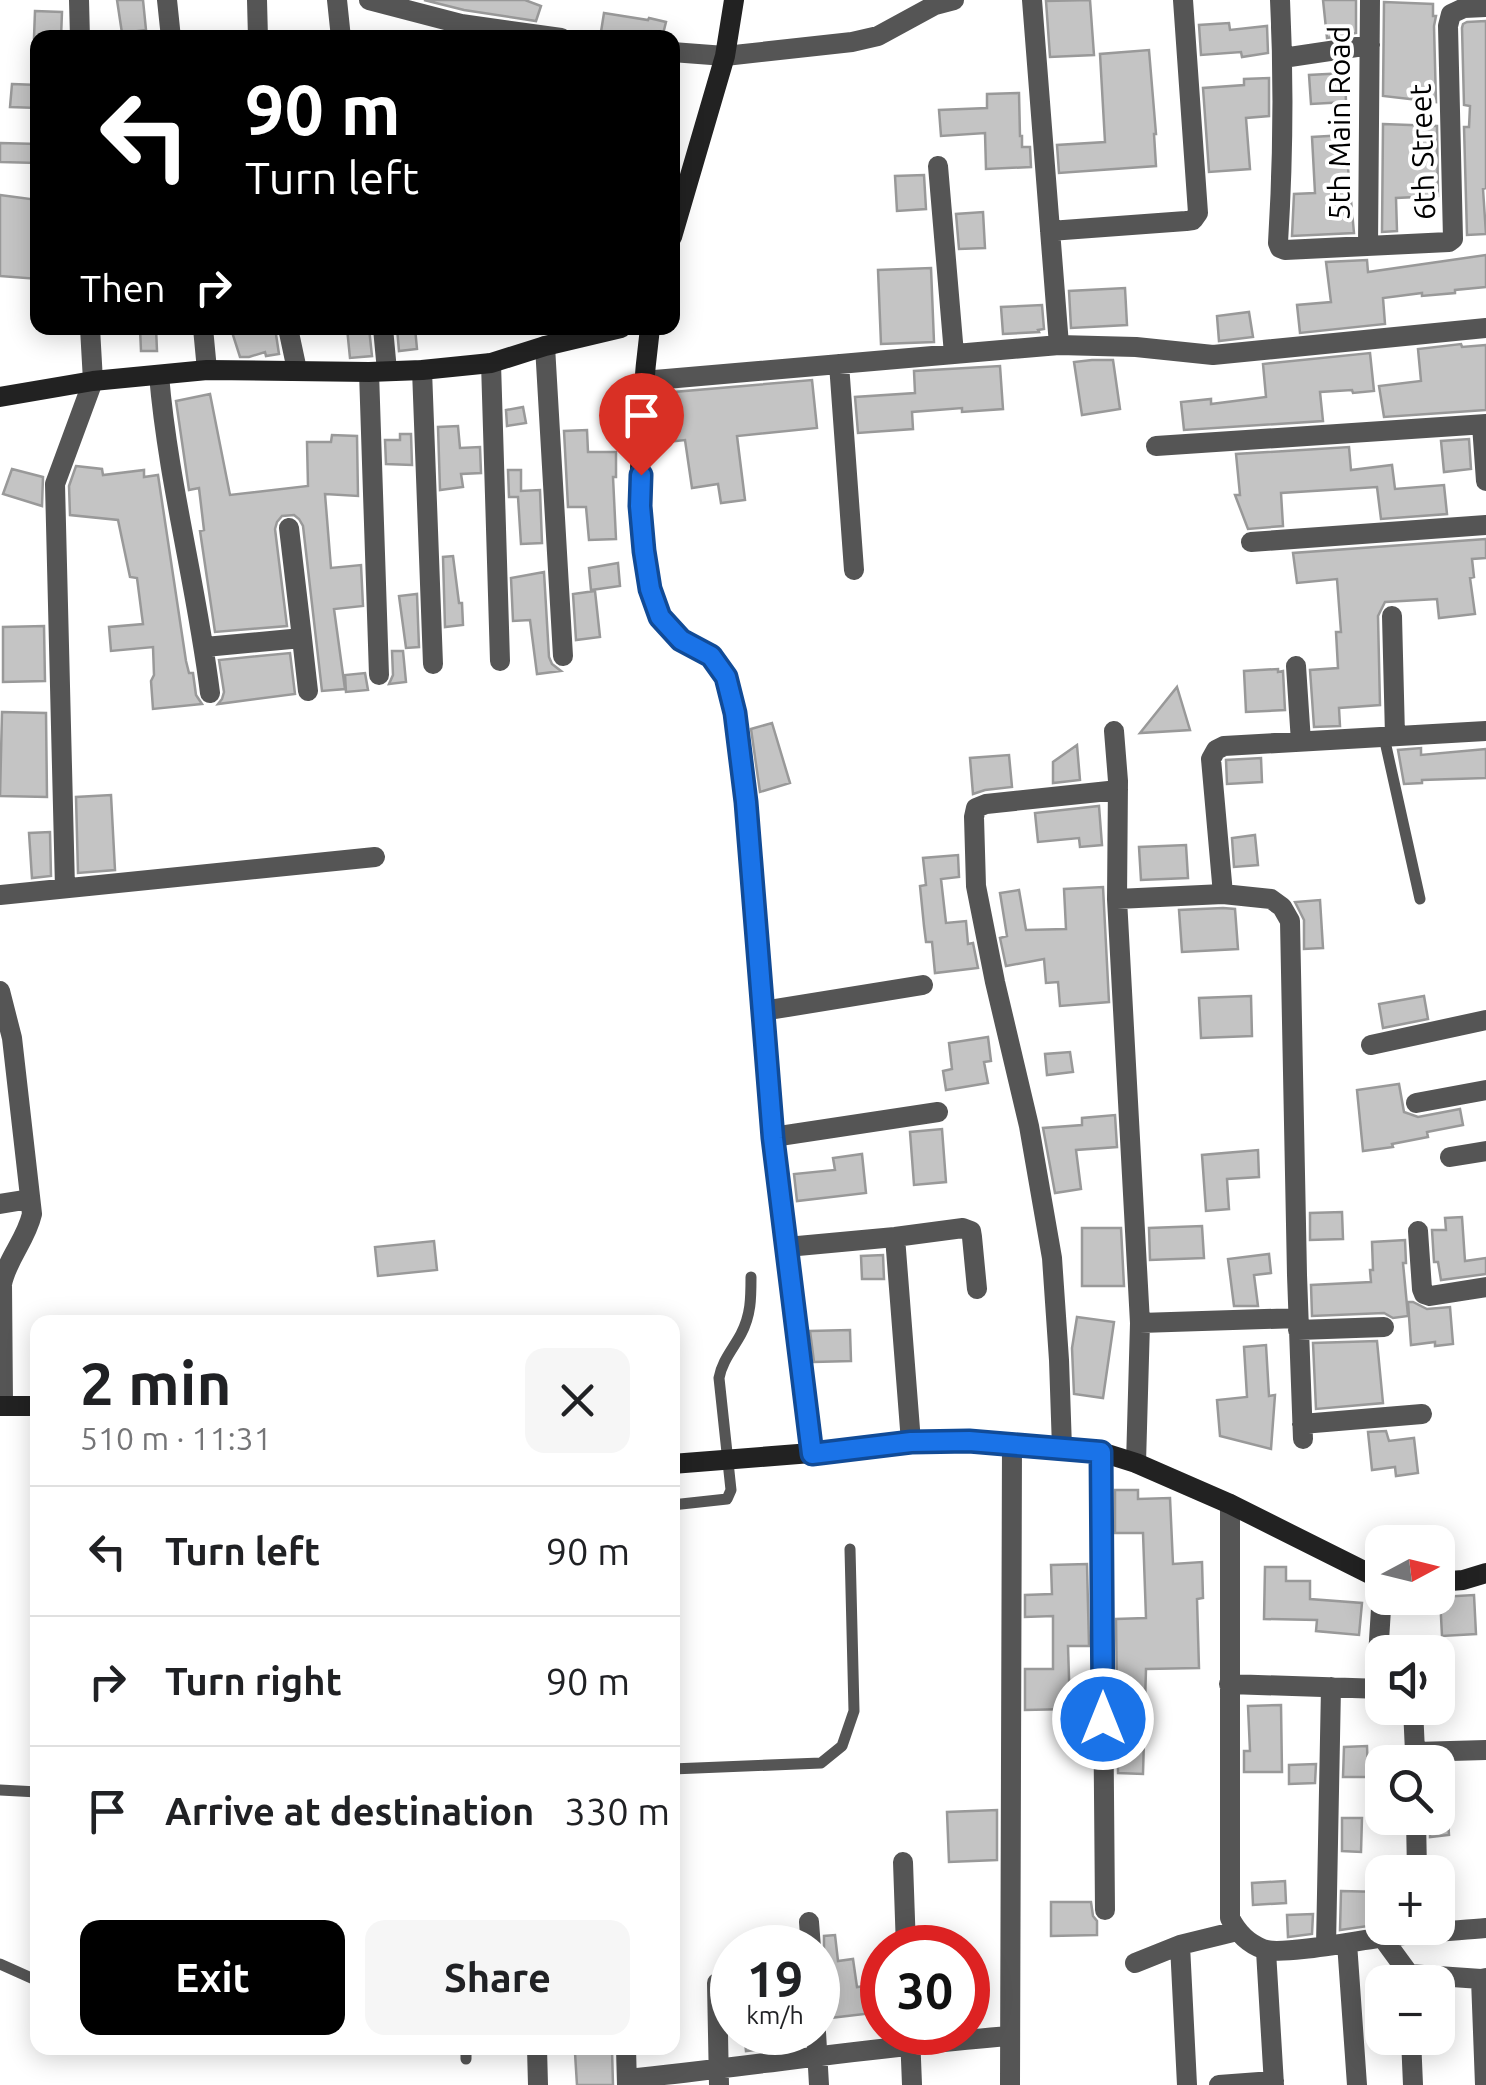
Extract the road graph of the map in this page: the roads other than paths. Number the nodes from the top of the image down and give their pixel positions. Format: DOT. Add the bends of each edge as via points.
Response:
graph roads {
  1 [pos="79,0"];
  2 [pos="166,0"];
  3 [pos="256,0"];
  4 [pos="337,0"];
  5 [pos="369,0"];
  6 [pos="734,0"];
  7 [pos="954,0"];
  8 [pos="1032,0"];
  9 [pos="1183,0"];
  10 [pos="1280,0"];
  11 [pos="1370,0"];
  12 [pos="1486,7"];
  13 [pos="80,30"];
  14 [pos="170,30"];
  15 [pos="258,30"];
  16 [pos="340,30"];
  17 [pos="461,30"];
  18 [pos="1370,44"];
  19 [pos="680,53"];
  20 [pos="725,56"];
  21 [pos="1283,58"];
  22 [pos="938,166"];
  23 [pos="680,211"];
  24 [pos="1050,231"];
  25 [pos="1368,246"];
  26 [pos="1486,328"];
  27 [pos="90,335"];
  28 [pos="204,335"];
  29 [pos="289,335"];
  30 [pos="382,335"];
  31 [pos="591,335"];
  32 [pos="649,335"];
  33 [pos="1059,345"];
  34 [pos="545,346"];
  35 [pos="954,354"];
  36 [pos="491,363"];
  37 [pos="840,364"];
  38 [pos="208,370"];
  39 [pos="296,370"];
  40 [pos="422,370"];
  41 [pos="378,372"];
  42 [pos="159,375"];
  43 [pos="93,381"];
  44 [pos="643,381"];
  45 [pos="1,398"];
  46 [pos="1484,424"];
  47 [pos="1156,446"];
  48 [pos="1486,482"];
  49 [pos="1486,525"];
  50 [pos="290,528"];
  51 [pos="1251,542"];
  52 [pos="854,570"];
  53 [pos="1392,616"];
  54 [pos="302,638"];
  55 [pos="204,648"];
  56 [pos="563,656"];
  57 [pos="500,661"];
  58 [pos="433,664"];
  59 [pos="1296,666"];
  60 [pos="378,676"];
  61 [pos="308,691"];
  62 [pos="210,694"];
  63 [pos="1114,731"];
  64 [pos="1486,731"];
  65 [pos="1390,737"];
  66 [pos="1301,742"];
  67 [pos="1118,790"];
  68 [pos="375,856"];
  69 [pos="65,888"];
  70 [pos="1224,894"];
  71 [pos="0,895"];
  72 [pos="1117,900"];
  73 [pos="1420,900"];
  74 [pos="923,985"];
  75 [pos="0,991"];
  76 [pos="763,1011"];
  77 [pos="1486,1020"];
  78 [pos="1372,1045"];
  79 [pos="1486,1090"];
  80 [pos="1416,1103"];
  81 [pos="938,1112"];
  82 [pos="773,1138"];
  83 [pos="1486,1151"];
  84 [pos="1450,1157"];
  85 [pos="30,1199"];
  86 [pos="0,1204"];
  87 [pos="1418,1230"];
  88 [pos="895,1237"];
  89 [pos="787,1246"];
  90 [pos="751,1278"];
  91 [pos="1486,1287"];
  92 [pos="977,1289"];
  93 [pos="1140,1323"];
  94 [pos="1298,1324"];
  95 [pos="1384,1327"];
  96 [pos="2,1405"];
  97 [pos="30,1406"];
  98 [pos="1422,1414"];
  99 [pos="911,1442"];
  100 [pos="1012,1444"];
  101 [pos="1062,1448"];
  102 [pos="1101,1452"];
  103 [pos="812,1454"];
  104 [pos="729,1460"];
  105 [pos="1136,1462"];
  106 [pos="680,1463"];
  107 [pos="680,1504"];
  108 [pos="1230,1504"];
  109 [pos="850,1549"];
  110 [pos="1365,1572"];
  111 [pos="1486,1573"];
  112 [pos="1455,1581"];
  113 [pos="1229,1684"];
  114 [pos="1331,1687"];
  115 [pos="1365,1688"];
  116 [pos="1486,1750"];
  117 [pos="1455,1753"];
  118 [pos="680,1768"];
  119 [pos="0,1790"];
  120 [pos="30,1792"];
  121 [pos="903,1862"];
  122 [pos="1105,1910"];
  123 [pos="809,1922"];
  124 [pos="809,1925"];
  125 [pos="905,1925"];
  126 [pos="1486,1928"];
  127 [pos="1455,1929"];
  128 [pos="1237,1931"];
  129 [pos="1365,1940"];
  130 [pos="1336,1944"];
  131 [pos="1180,1945"];
  132 [pos="1266,1951"];
  133 [pos="1135,1962"];
  134 [pos="0,1964"];
  135 [pos="30,1977"];
  136 [pos="1455,1979"];
  137 [pos="1484,1979"];
  138 [pos="990,2036"];
  139 [pos="1009,2036"];
  140 [pos="860,2049"];
  141 [pos="537,2055"];
  142 [pos="626,2055"];
  143 [pos="818,2055"];
  144 [pos="911,2055"];
  145 [pos="1412,2055"];
  146 [pos="818,2058"];
  147 [pos="719,2077"];
  148 [pos="627,2082"];
  149 [pos="1274,2083"];
  150 [pos="538,2085"];
  151 [pos="819,2085"];
  152 [pos="912,2085"];
  153 [pos="1010,2085"];
  154 [pos="1187,2085"];
  155 [pos="1218,2085"];
  156 [pos="1357,2085"];
  157 [pos="1413,2085"];
  158 [pos="1485,2085"];
  1 -- 13 [label="street"];
  2 -- 14 [label="street"];
  3 -- 15 [label="street"];
  4 -- 16 [label="street"];
  5 -- 17 [label="street"];
  6 -- 20 [label="street"];
  7 -- 20 [label="street" via="878,36"];
  8 -- 24 [label="street"];
  9 -- 24 [label="street" via="1194,220"];
  10 -- 21 [label="street"];
  11 -- 18 [label="street, 5th Main Road"];
  12 -- 25 [label="street, 6th Street" via="1451,14 1448,26 1453,239"];
  18 -- 21 [label="street"];
  18 -- 25 [label="street, 5th Main Road"];
  19 -- 20 [label="street"];
  20 -- 23 [label="street"];
  21 -- 25 [label="street" via="1280,248"];
  22 -- 35 [label="street"];
  24 -- 33 [label="street"];
  26 -- 33 [label="street" via="1213,355"];
  27 -- 43 [label="street"];
  28 -- 38 [label="street"];
  29 -- 39 [label="street"];
  30 -- 41 [label="street"];
  31 -- 34 [label="street"];
  32 -- 44 [label="street"];
  33 -- 35 [label="street"];
  34 -- 36 [label="street"];
  34 -- 56 [label="street"];
  35 -- 37 [label="street"];
  36 -- 40 [label="street"];
  36 -- 57 [label="street"];
  37 -- 44 [label="street"];
  37 -- 52 [label="street"];
  38 -- 39 [label="street"];
  38 -- 42 [label="street"];
  39 -- 41 [label="street"];
  40 -- 41 [label="street"];
  40 -- 58 [label="street"];
  41 -- 60 [label="street"];
  42 -- 43 [label="street"];
  42 -- 55 [label="street"];
  43 -- 45 [label="street"];
  43 -- 69 [label="street" via="55,484"];
  44 -- 76 [label="street" via="640,506 650,589 660,617 681,640 711,656 726,677 746,802"];
  46 -- 47 [label="street"];
  46 -- 48 [label="street"];
  49 -- 51 [label="street"];
  50 -- 54 [label="street"];
  53 -- 65 [label="street"];
  54 -- 55 [label="street"];
  54 -- 61 [label="street"];
  55 -- 62 [label="street"];
  59 -- 66 [label="street"];
  63 -- 67 [label="street"];
  64 -- 65 [label="street"];
  65 -- 66 [label="street"];
  65 -- 73 [label="lane"];
  66 -- 70 [label="street" via="1224,746 1211,759"];
  67 -- 72 [label="street"];
  67 -- 101 [label="street" via="986,804 974,817 976,886 1052,1258"];
  68 -- 69 [label="street"];
  69 -- 71 [label="street"];
  70 -- 72 [label="street"];
  70 -- 94 [label="street" via="1270,899 1290,921"];
  72 -- 93 [label="street"];
  74 -- 76 [label="street"];
  75 -- 85 [label="street" via="12,1038"];
  76 -- 82 [label="street"];
  77 -- 78 [label="street"];
  79 -- 80 [label="street"];
  81 -- 82 [label="street"];
  82 -- 89 [label="street"];
  83 -- 84 [label="street"];
  85 -- 86 [label="street"];
  85 -- 96 [label="street" via="28,1230 2,1284"];
  87 -- 91 [label="street" via="1424,1294"];
  88 -- 89 [label="street"];
  88 -- 92 [label="street" via="968,1229"];
  88 -- 99 [label="street"];
  89 -- 103 [label="street"];
  90 -- 104 [label="lane" via="750,1315 719,1378"];
  93 -- 94 [label="street"];
  93 -- 105 [label="street"];
  94 -- 95 [label="street"];
  94 -- 98 [label="street" via="1303,1431"];
  96 -- 97 [label="street"];
  99 -- 100 [label="street"];
  99 -- 103 [label="street"];
  100 -- 101 [label="street"];
  100 -- 139 [label="street"];
  101 -- 102 [label="street"];
  102 -- 105 [label="street"];
  102 -- 122 [label="street"];
  103 -- 104 [label="street"];
  104 -- 106 [label="street"];
  104 -- 107 [label="lane" via="726,1499"];
  105 -- 108 [label="street"];
  108 -- 110 [label="street"];
  108 -- 113 [label="street"];
  109 -- 118 [label="lane" via="854,1710 842,1746 821,1763"];
  111 -- 112 [label="street"];
  113 -- 114 [label="street"];
  113 -- 128 [label="street" via="1230,1918"];
  114 -- 115 [label="street"];
  114 -- 130 [label="street"];
  116 -- 117 [label="street"];
  119 -- 120 [label="lane"];
  121 -- 125 [label="street"];
  123 -- 124 [label="street"];
  126 -- 127 [label="street"];
  128 -- 131 [label="street"];
  128 -- 132 [label="street"];
  129 -- 130 [label="street"];
  130 -- 132 [label="street"];
  130 -- 156 [label="street"];
  131 -- 133 [label="street"];
  131 -- 154 [label="street"];
  132 -- 149 [label="street"];
  134 -- 135 [label="lane"];
  136 -- 137 [label="street"];
  137 -- 158 [label="street"];
  138 -- 139 [label="street"];
  139 -- 153 [label="street"];
  140 -- 146 [label="street"];
  141 -- 150 [label="street"];
  142 -- 148 [label="street"];
  143 -- 146 [label="street"];
  144 -- 152 [label="street"];
  145 -- 157 [label="street"];
  146 -- 147 [label="street"];
  146 -- 151 [label="street"];
  147 -- 148 [label="street"];
  149 -- 155 [label="street"];
}
